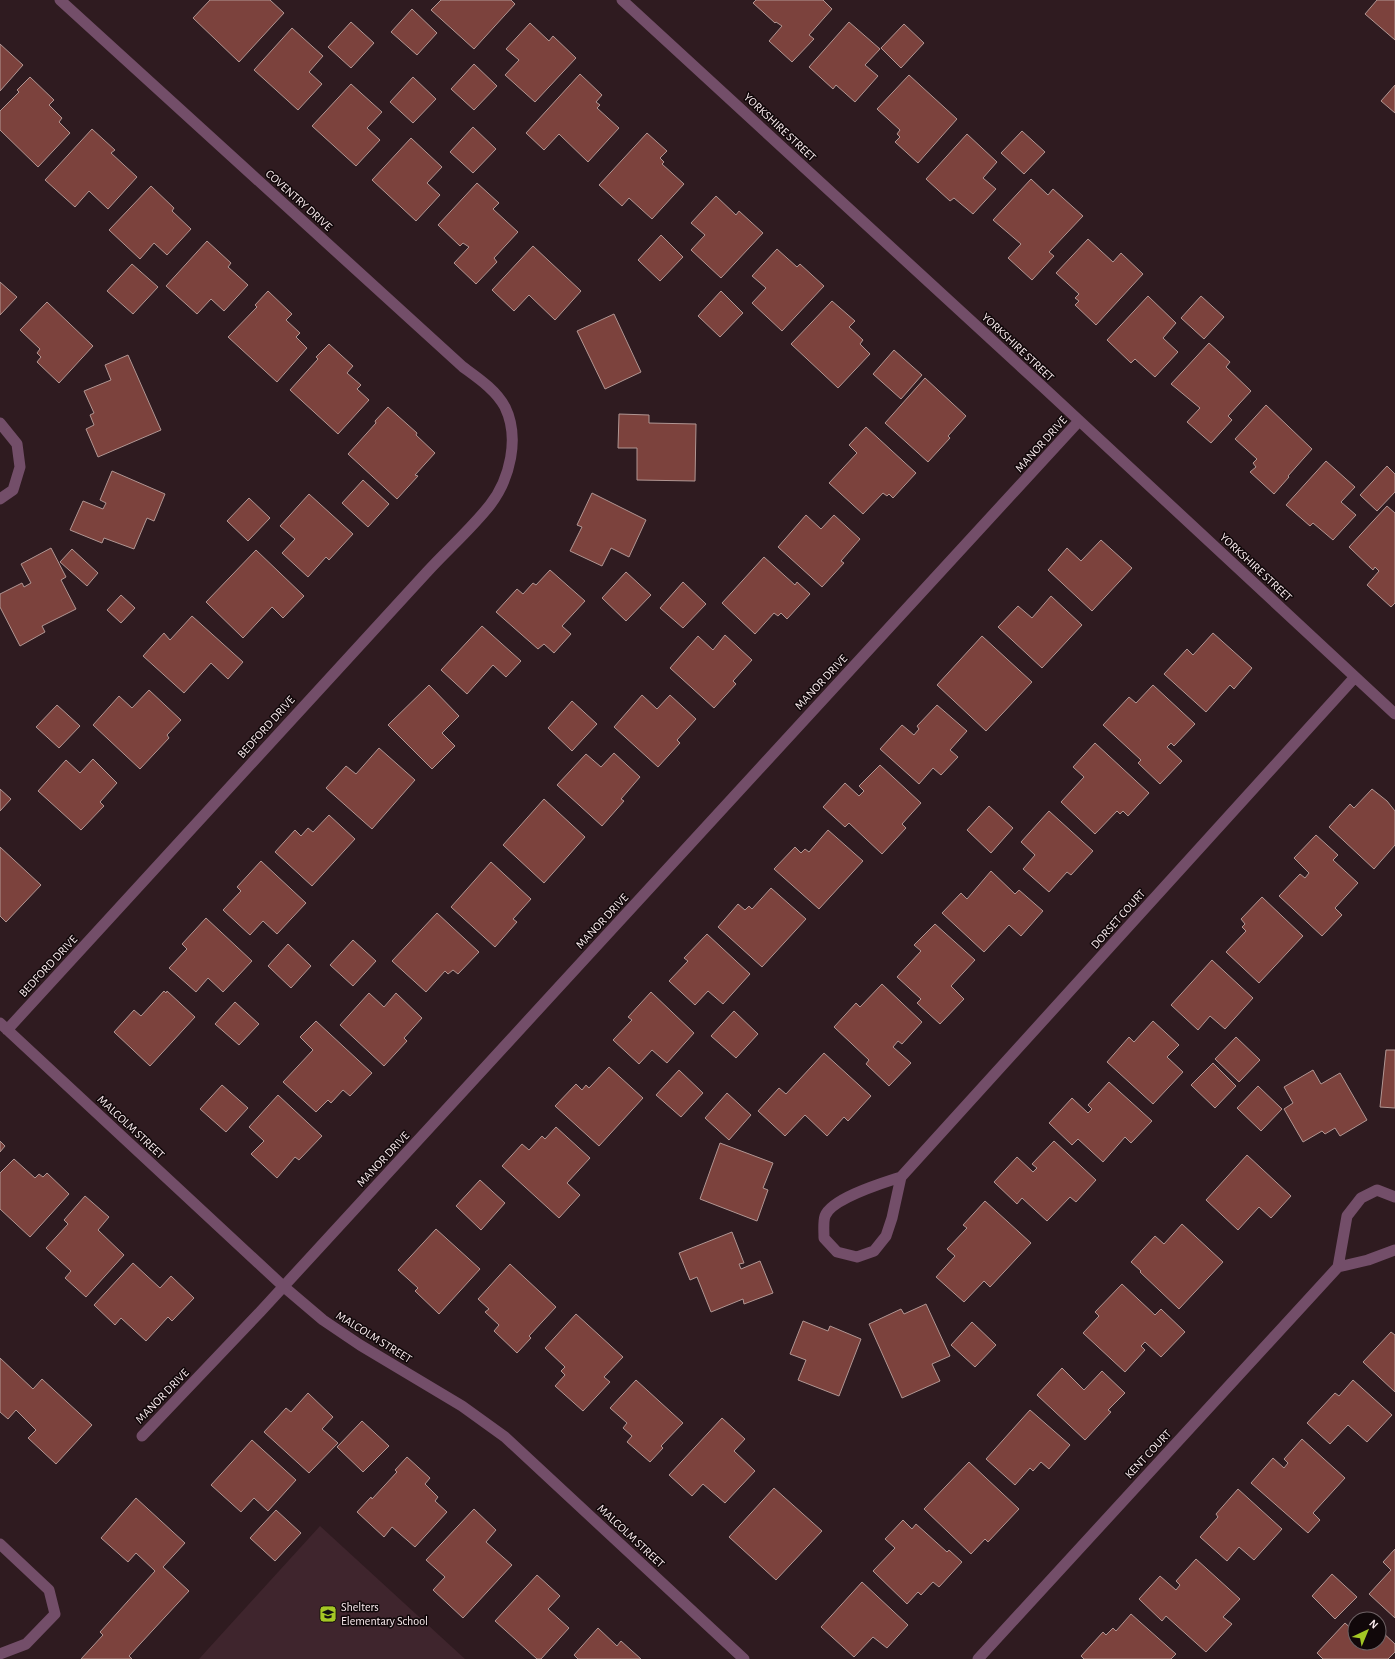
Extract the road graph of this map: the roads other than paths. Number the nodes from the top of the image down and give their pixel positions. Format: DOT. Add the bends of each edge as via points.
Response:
graph roads {
  1 [pos="60,0"];
  2 [pos="622,0"];
  3 [pos="1079,421"];
  4 [pos="0,423"];
  5 [pos="510,427"];
  6 [pos="0,499"];
  7 [pos="1355,678"];
  8 [pos="1395,714"];
  9 [pos="4,1027"];
  10 [pos="901,1177"];
  11 [pos="1395,1197"];
  12 [pos="1395,1250"];
  13 [pos="1338,1267"];
  14 [pos="283,1286"];
  15 [pos="142,1436"];
  16 [pos="0,1544"];
  17 [pos="0,1654"];
  18 [pos="744,1659"];
  19 [pos="978,1659"];
  1 -- 5 [label="street, COVENTRY DRIVE" via="492,390 505,407"];
  2 -- 3 [label="street, YORKSHIRE STREET"];
  3 -- 7 [label="street, YORKSHIRE STREET"];
  3 -- 14 [label="street, MANOR DRIVE"];
  4 -- 6 [label="street" via="17,444 20,467 13,490"];
  5 -- 9 [label="street, BEDFORD DRIVE" via="511,458 499,491 490,505"];
  7 -- 8 [label="street, YORKSHIRE STREET"];
  7 -- 10 [label="street, DORSET COURT"];
  9 -- 14 [label="street, MALCOLM STREET"];
  10 -- 10 [label="street, DORSET COURT" via="839,1201 825,1216 824,1238 837,1252 857,1258 874,1250 886,1236"];
  11 -- 13 [label="street" via="1377,1190 1361,1198 1347,1216"];
  12 -- 13 [label="street"];
  13 -- 19 [label="street, KENT COURT"];
  14 -- 15 [label="street, MANOR DRIVE"];
  14 -- 18 [label="street, MALCOLM STREET" via="323,1320 462,1406 505,1437"];
  16 -- 17 [label="street" via="49,1590 55,1614 26,1644"];
}
